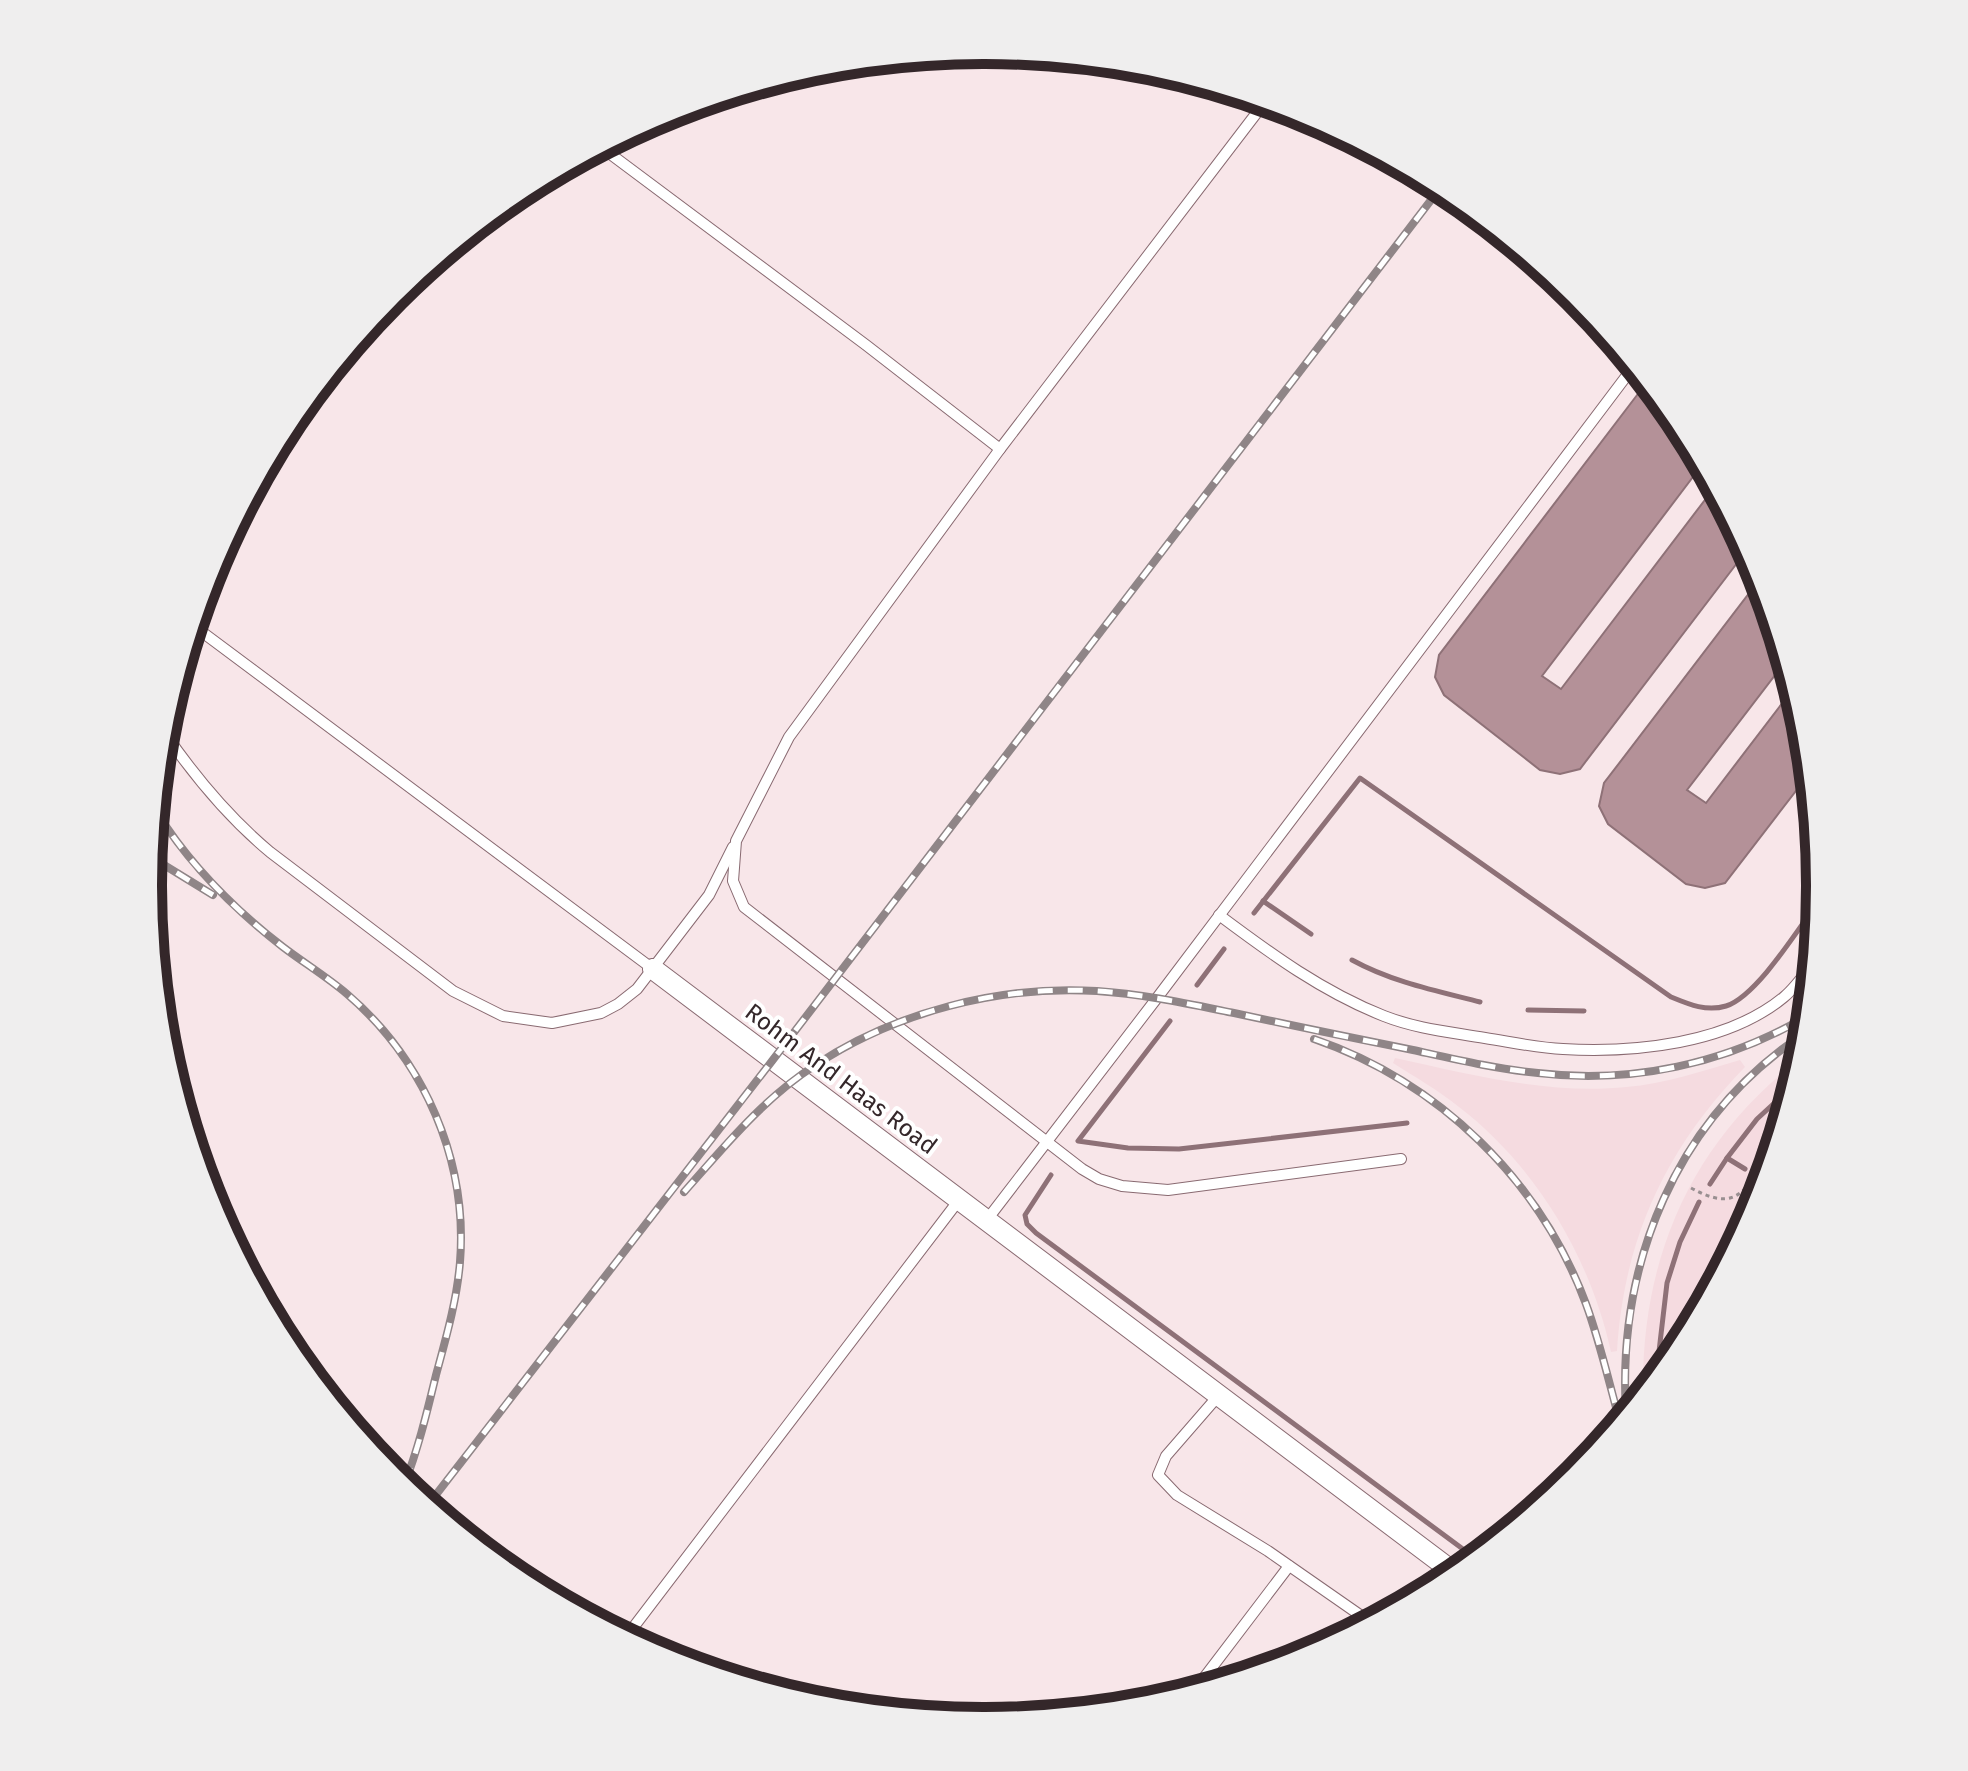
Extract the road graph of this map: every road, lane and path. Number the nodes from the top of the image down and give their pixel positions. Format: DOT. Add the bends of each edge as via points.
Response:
graph roads {
  1 [pos="1258,112"];
  2 [pos="611,154"];
  3 [pos="1627,375"];
  4 [pos="1000,449"];
  5 [pos="203,632"];
  6 [pos="175,747"];
  7 [pos="736,841"];
  8 [pos="1219,915"];
  9 [pos="653,969"];
  10 [pos="1800,980"];
  11 [pos="1047,1142"];
  12 [pos="1401,1159"];
  13 [pos="1750,1182"];
  14 [pos="1691,1188"];
  15 [pos="959,1200"];
  16 [pos="986,1221"];
  17 [pos="1219,1395"];
  18 [pos="1289,1566"];
  19 [pos="1439,1569"];
  20 [pos="1360,1615"];
  21 [pos="633,1627"];
  22 [pos="1205,1676"];
  1 -- 4 [label="lane"];
  2 -- 4 [label="lane"];
  3 -- 8 [label="lane"];
  4 -- 7 [label="lane" via="789,737"];
  5 -- 9 [label="lane, Rohm And Haas Road"];
  6 -- 9 [label="lane" via="243,830 479,1006 529,1022 575,1020 618,1004"];
  7 -- 9 [label="lane" via="709,895"];
  7 -- 11 [label="lane" via="733,881 744,907"];
  8 -- 10 [label="lane" via="1314,982 1388,1017 1416,1027 1560,1049 1634,1047 1717,1032 1770,1007"];
  8 -- 11 [label="lane"];
  9 -- 15 [label="street, Rohm And Haas Road"];
  11 -- 12 [label="lane" via="1099,1179 1147,1190"];
  11 -- 16 [label="lane"];
  13 -- 14 [label="path" via="1732,1199 1715,1199"];
  15 -- 16 [label="street, Rohm And Haas Road"];
  15 -- 21 [label="lane"];
  16 -- 17 [label="street, Rohm And Haas Road"];
  17 -- 18 [label="lane" via="1166,1456 1158,1475 1177,1495"];
  17 -- 19 [label="street, Rohm And Haas Road"];
  18 -- 20 [label="lane"];
  18 -- 22 [label="lane"];
}
